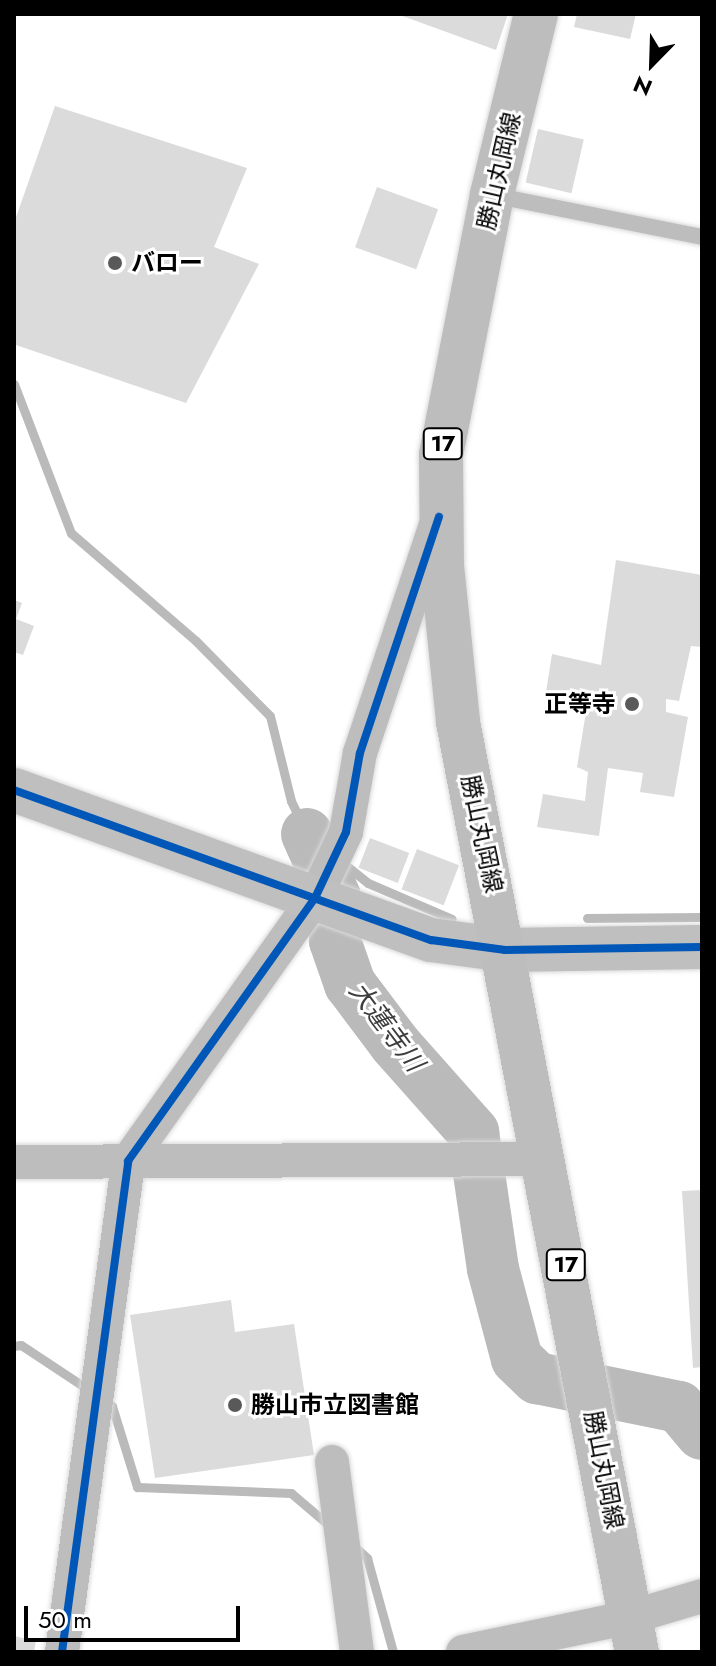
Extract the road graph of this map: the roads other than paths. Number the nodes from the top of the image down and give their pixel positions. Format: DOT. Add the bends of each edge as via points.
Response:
graph roads {
  1 [pos="536,14"];
  2 [pos="492,195"];
  3 [pos="702,237"];
  4 [pos="439,517"];
  5 [pos="14,790"];
  6 [pos="315,898"];
  7 [pos="702,947"];
  8 [pos="505,950"];
  9 [pos="546,1159"];
  10 [pos="128,1161"];
  11 [pos="14,1162"];
  12 [pos="332,1462"];
  13 [pos="702,1596"];
  14 [pos="634,1634"];
  15 [pos="62,1652"];
  16 [pos="357,1652"];
  17 [pos="463,1652"];
  1 -- 2 [label="main road, 勝山丸岡線 / 17"];
  2 -- 3 [label="lane"];
  2 -- 4 [label="main road, 勝山丸岡線 / 17" via="441,455"];
  4 -- 6 [label="street" via="360,753 346,832"];
  4 -- 8 [label="main road, 勝山丸岡線 / 17" via="458,722"];
  5 -- 6 [label="street"];
  6 -- 8 [label="street" via="431,940"];
  6 -- 10 [label="street"];
  7 -- 8 [label="street"];
  8 -- 9 [label="main road, 勝山丸岡線 / 17"];
  9 -- 10 [label="street"];
  9 -- 14 [label="main road, 勝山丸岡線 / 17"];
  10 -- 11 [label="street"];
  10 -- 15 [label="street"];
  12 -- 16 [label="street"];
  13 -- 14 [label="street"];
  14 -- 17 [label="street"];
}
